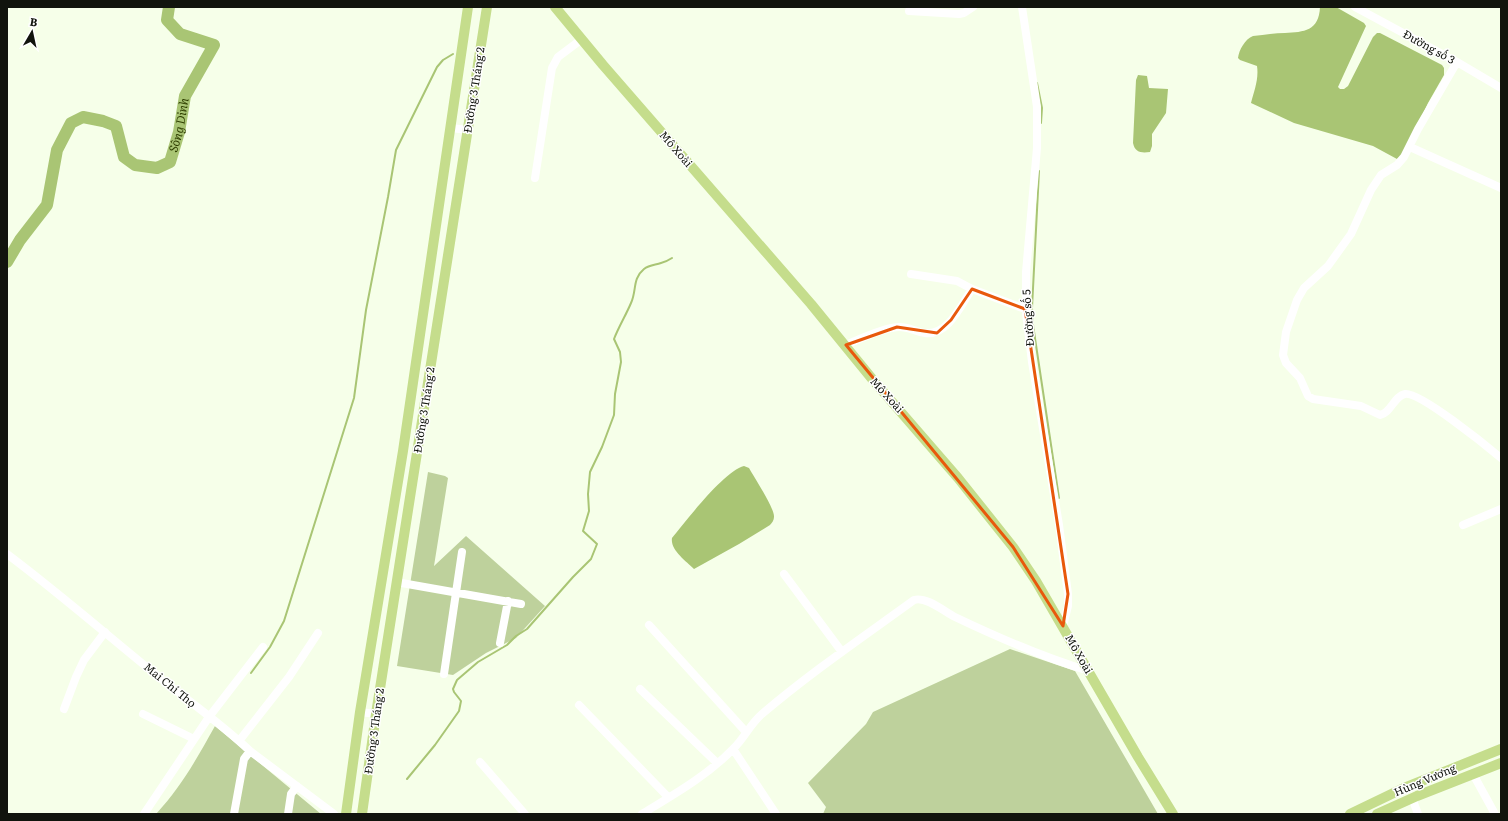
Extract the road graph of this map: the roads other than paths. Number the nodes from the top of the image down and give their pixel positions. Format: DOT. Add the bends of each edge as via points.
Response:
graph roads {
  1 [pos="468,7"];
  2 [pos="487,7"];
  3 [pos="556,7"];
  4 [pos="973,7"];
  5 [pos="1022,7"];
  6 [pos="1355,7"];
  7 [pos="1368,10"];
  8 [pos="910,12"];
  9 [pos="582,39"];
  10 [pos="1457,62"];
  11 [pos="1501,88"];
  12 [pos="451,128"];
  13 [pos="468,130"];
  14 [pos="1410,147"];
  15 [pos="535,178"];
  16 [pos="1501,188"];
  17 [pos="911,274"];
  18 [pos="972,289"];
  19 [pos="1026,309"];
  20 [pos="846,345"];
  21 [pos="403,451"];
  22 [pos="417,454"];
  23 [pos="1501,458"];
  24 [pos="1501,510"];
  25 [pos="1463,525"];
  26 [pos="462,552"];
  27 [pos="7,554"];
  28 [pos="784,574"];
  29 [pos="396,582"];
  30 [pos="456,593"];
  31 [pos="508,602"];
  32 [pos="521,604"];
  33 [pos="649,625"];
  34 [pos="1063,626"];
  35 [pos="105,632"];
  36 [pos="318,633"];
  37 [pos="500,643"];
  38 [pos="263,647"];
  39 [pos="842,652"];
  40 [pos="1089,671"];
  41 [pos="444,674"];
  42 [pos="640,689"];
  43 [pos="579,705"];
  44 [pos="64,709"];
  45 [pos="360,712"];
  46 [pos="143,714"];
  47 [pos="376,714"];
  48 [pos="210,716"];
  49 [pos="746,732"];
  50 [pos="194,739"];
  51 [pos="239,741"];
  52 [pos="1501,748"];
  53 [pos="733,749"];
  54 [pos="250,751"];
  55 [pos="480,762"];
  56 [pos="717,763"];
  57 [pos="1501,763"];
  58 [pos="1473,774"];
  59 [pos="297,786"];
  60 [pos="668,797"];
  61 [pos="1412,798"];
  62 [pos="144,814"];
  63 [pos="234,814"];
  64 [pos="288,814"];
  65 [pos="334,814"];
  66 [pos="346,814"];
  67 [pos="362,814"];
  68 [pos="525,814"];
  69 [pos="642,814"];
  70 [pos="776,814"];
  71 [pos="1173,814"];
  72 [pos="1350,814"];
  73 [pos="1377,814"];
  74 [pos="1418,814"];
  75 [pos="1495,814"];
  1 -- 12 [label="main road, Đường 3 Tháng 2"];
  2 -- 13 [label="main road, Đường 3 Tháng 2"];
  3 -- 9 [label="main road, Mô Xoài"];
  4 -- 8 [label="street" via="964,13 954,14"];
  5 -- 19 [label="street, Đường số 5" via="1037,107 1037,148 1027,252"];
  6 -- 7 [label="street, Đường số 3"];
  7 -- 10 [label="street, Đường số 3"];
  9 -- 15 [label="street" via="558,57 552,68"];
  9 -- 20 [label="main road, Mô Xoài"];
  10 -- 11 [label="street, Đường số 3"];
  10 -- 14 [label="street"];
  12 -- 13 [label="street"];
  12 -- 21 [label="main road, Đường 3 Tháng 2"];
  13 -- 22 [label="main road, Đường 3 Tháng 2"];
  14 -- 16 [label="street"];
  14 -- 23 [label="street" via="1401,161 1381,175 1345,244 1328,266 1300,293 1286,332 1284,360 1300,378 1308,396 1313,399 1361,406 1380,415 1386,413 1402,395 1409,394 1440,411"];
  17 -- 18 [label="street" via="957,281"];
  18 -- 19 [label="street"];
  18 -- 20 [label="street" via="951,320 937,333 897,327"];
  19 -- 34 [label="street, Đường số 5" via="1069,599"];
  20 -- 34 [label="main road, Mô Xoài" via="1013,548"];
  21 -- 22 [label="street"];
  21 -- 45 [label="main road, Đường 3 Tháng 2"];
  22 -- 29 [label="main road, Đường 3 Tháng 2"];
  24 -- 25 [label="street"];
  26 -- 30 [label="street"];
  27 -- 35 [label="street, Mai Chí Thọ"];
  28 -- 39 [label="street"];
  29 -- 30 [label="street"];
  29 -- 47 [label="main road, Đường 3 Tháng 2"];
  30 -- 31 [label="street"];
  30 -- 41 [label="street"];
  31 -- 32 [label="street"];
  31 -- 37 [label="street"];
  33 -- 49 [label="street"];
  34 -- 40 [label="main road, Mô Xoài"];
  35 -- 44 [label="street" via="84,660"];
  35 -- 48 [label="street, Mai Chí Thọ"];
  36 -- 51 [label="street" via="289,677"];
  38 -- 48 [label="street"];
  39 -- 40 [label="street" via="914,600 922,599 1006,641 1047,658"];
  39 -- 49 [label="street" via="763,713"];
  40 -- 71 [label="main road, Mô Xoài"];
  42 -- 56 [label="street"];
  43 -- 60 [label="street"];
  45 -- 47 [label="street"];
  45 -- 66 [label="main road, Đường 3 Tháng 2"];
  46 -- 50 [label="street"];
  47 -- 67 [label="main road, Đường 3 Tháng 2"];
  48 -- 50 [label="street"];
  48 -- 51 [label="street, Mai Chí Thọ"];
  49 -- 53 [label="street"];
  50 -- 62 [label="street"];
  51 -- 54 [label="street, Mai Chí Thọ"];
  52 -- 72 [label="main road, Hùng Vương" via="1404,788"];
  53 -- 56 [label="street"];
  53 -- 70 [label="street"];
  54 -- 59 [label="street, Mai Chí Thọ"];
  54 -- 63 [label="street" via="244,758"];
  55 -- 68 [label="street"];
  56 -- 60 [label="street"];
  57 -- 58 [label="main road, Hùng Vương"];
  58 -- 61 [label="main road, Hùng Vương"];
  58 -- 75 [label="street"];
  59 -- 64 [label="street" via="291,794"];
  59 -- 65 [label="street, Mai Chí Thọ"];
  60 -- 69 [label="street"];
  61 -- 73 [label="main road, Hùng Vương"];
  61 -- 74 [label="street"];
}
